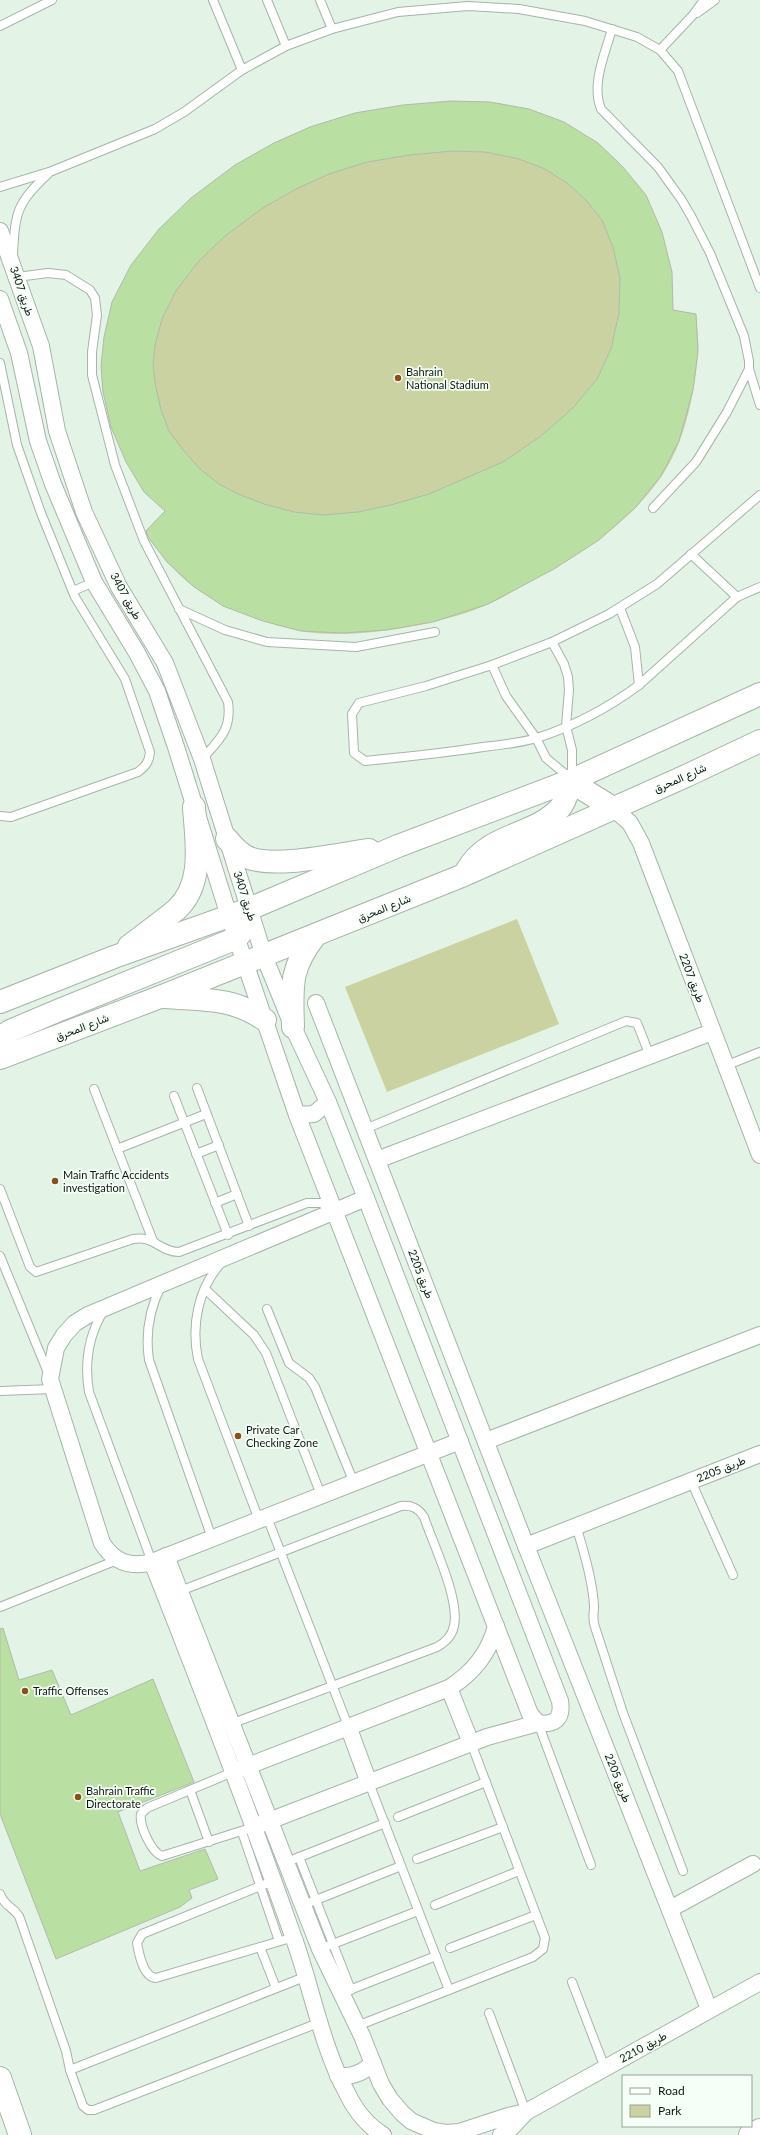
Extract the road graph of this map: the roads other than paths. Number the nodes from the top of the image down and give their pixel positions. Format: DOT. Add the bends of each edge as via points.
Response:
graph roads {
  1 [pos="52,0"];
  2 [pos="213,0"];
  3 [pos="267,0"];
  4 [pos="320,0"];
  5 [pos="704,0"];
  6 [pos="715,0"];
  7 [pos="478,3"];
  8 [pos="520,4"];
  9 [pos="693,15"];
  10 [pos="0,26"];
  11 [pos="332,29"];
  12 [pos="612,30"];
  13 [pos="286,46"];
  14 [pos="660,50"];
  15 [pos="242,70"];
  16 [pos="52,171"];
  17 [pos="0,187"];
  18 [pos="0,231"];
  19 [pos="12,261"];
  20 [pos="17,277"];
  21 [pos="760,288"];
  22 [pos="0,299"];
  23 [pos="0,363"];
  24 [pos="749,369"];
  25 [pos="760,406"];
  26 [pos="760,495"];
  27 [pos="652,508"];
  28 [pos="691,554"];
  29 [pos="113,574"];
  30 [pos="94,582"];
  31 [pos="760,587"];
  32 [pos="73,591"];
  33 [pos="737,597"];
  34 [pos="620,608"];
  35 [pos="179,609"];
  36 [pos="435,632"];
  37 [pos="552,642"];
  38 [pos="492,665"];
  39 [pos="639,685"];
  40 [pos="760,694"];
  41 [pos="566,726"];
  42 [pos="536,738"];
  43 [pos="760,741"];
  44 [pos="202,759"];
  45 [pos="572,780"];
  46 [pos="194,807"];
  47 [pos="613,808"];
  48 [pos="0,816"];
  49 [pos="227,839"];
  50 [pos="398,846"];
  51 [pos="464,875"];
  52 [pos="249,909"];
  53 [pos="229,916"];
  54 [pos="314,936"];
  55 [pos="237,938"];
  56 [pos="114,957"];
  57 [pos="255,959"];
  58 [pos="160,997"];
  59 [pos="0,1002"];
  60 [pos="316,1003"];
  61 [pos="265,1020"];
  62 [pos="293,1027"];
  63 [pos="712,1032"];
  64 [pos="0,1038"];
  65 [pos="760,1052"];
  66 [pos="650,1056"];
  67 [pos="0,1058"];
  68 [pos="725,1066"];
  69 [pos="197,1088"];
  70 [pos="94,1089"];
  71 [pos="174,1096"];
  72 [pos="328,1102"];
  73 [pos="206,1114"];
  74 [pos="297,1115"];
  75 [pos="184,1122"];
  76 [pos="365,1129"];
  77 [pos="218,1145"];
  78 [pos="117,1149"];
  79 [pos="196,1154"];
  80 [pos="760,1155"];
  81 [pos="377,1160"];
  82 [pos="0,1189"];
  83 [pos="237,1194"];
  84 [pos="366,1198"];
  85 [pos="215,1203"];
  86 [pos="333,1211"];
  87 [pos="250,1226"];
  88 [pos="228,1235"];
  89 [pos="153,1241"];
  90 [pos="231,1254"];
  91 [pos="0,1256"];
  92 [pos="162,1283"];
  93 [pos="204,1289"];
  94 [pos="107,1306"];
  95 [pos="267,1309"];
  96 [pos="760,1335"];
  97 [pos="51,1384"];
  98 [pos="0,1391"];
  99 [pos="460,1441"];
  100 [pos="486,1441"];
  101 [pos="429,1453"];
  102 [pos="760,1454"];
  103 [pos="691,1481"];
  104 [pos="354,1483"];
  105 [pos="321,1496"];
  106 [pos="263,1518"];
  107 [pos="576,1526"];
  108 [pos="212,1538"];
  109 [pos="526,1546"];
  110 [pos="280,1552"];
  111 [pos="166,1556"];
  112 [pos="117,1560"];
  113 [pos="152,1562"];
  114 [pos="733,1575"];
  115 [pos="180,1591"];
  116 [pos="0,1607"];
  117 [pos="496,1626"];
  118 [pos="206,1656"];
  119 [pos="191,1663"];
  120 [pos="332,1685"];
  121 [pos="449,1688"];
  122 [pos="232,1723"];
  123 [pos="538,1723"];
  124 [pos="348,1726"];
  125 [pos="471,1743"];
  126 [pos="249,1765"];
  127 [pos="233,1772"];
  128 [pos="486,1782"];
  129 [pos="369,1783"];
  130 [pos="190,1790"];
  131 [pos="398,1817"];
  132 [pos="271,1820"];
  133 [pos="385,1823"];
  134 [pos="503,1827"];
  135 [pos="248,1829"];
  136 [pos="209,1842"];
  137 [pos="293,1859"];
  138 [pos="418,1859"];
  139 [pos="753,1864"];
  140 [pos="590,1865"];
  141 [pos="401,1866"];
  142 [pos="519,1871"];
  143 [pos="683,1872"];
  144 [pos="266,1883"];
  145 [pos="0,1894"];
  146 [pos="310,1903"];
  147 [pos="435,1905"];
  148 [pos="670,1909"];
  149 [pos="418,1911"];
  150 [pos="536,1916"];
  151 [pos="313,1930"];
  152 [pos="286,1939"];
  153 [pos="327,1946"];
  154 [pos="260,1947"];
  155 [pos="450,1948"];
  156 [pos="436,1956"];
  157 [pos="307,1976"];
  158 [pos="572,1982"];
  159 [pos="760,1982"];
  160 [pos="276,1988"];
  161 [pos="449,1990"];
  162 [pos="346,1992"];
  163 [pos="709,2009"];
  164 [pos="489,2013"];
  165 [pos="321,2022"];
  166 [pos="357,2026"];
  167 [pos="373,2063"];
  168 [pos="606,2068"];
  169 [pos="70,2070"];
  170 [pos="338,2076"];
  171 [pos="0,2078"];
  172 [pos="526,2112"];
  173 [pos="760,2130"];
  174 [pos="20,2135"];
  175 [pos="383,2135"];
  176 [pos="501,2135"];
  177 [pos="750,2135"];
  1 -- 10 [label="lane"];
  2 -- 15 [label="lane"];
  3 -- 13 [label="lane"];
  4 -- 11 [label="lane"];
  5 -- 9 [label="lane"];
  6 -- 9 [label="lane"];
  7 -- 8 [label="lane"];
  7 -- 11 [label="lane" via="398,12"];
  8 -- 12 [label="lane"];
  9 -- 14 [label="lane"];
  11 -- 13 [label="lane"];
  12 -- 14 [label="lane" via="637,37"];
  12 -- 24 [label="lane" via="598,86 600,109 658,167 685,205 710,253 744,336"];
  13 -- 15 [label="lane"];
  14 -- 21 [label="lane" via="678,71"];
  15 -- 16 [label="lane" via="184,112 155,129"];
  16 -- 17 [label="lane"];
  16 -- 19 [label="lane" via="30,191 18,210"];
  18 -- 19 [label="street, طريق 3407"];
  19 -- 20 [label="street, طريق 3407"];
  20 -- 29 [label="street, طريق 3407" via="41,346 57,431 84,512"];
  20 -- 35 [label="lane" via="48,273 66,275 90,290 95,298 97,315 92,375 115,465 144,542"];
  22 -- 30 [label="street, طريق 3407" via="19,353 38,440 53,484"];
  23 -- 32 [label="lane" via="11,420 24,467"];
  24 -- 25 [label="lane"];
  24 -- 27 [label="lane" via="728,412 696,462"];
  26 -- 28 [label="lane"];
  28 -- 33 [label="lane"];
  28 -- 34 [label="lane" via="657,584"];
  29 -- 30 [label="street"];
  29 -- 44 [label="street, طريق 3407" via="165,663"];
  30 -- 32 [label="lane"];
  30 -- 46 [label="street, طريق 3407" via="137,653 156,691"];
  31 -- 33 [label="lane"];
  32 -- 48 [label="lane" via="124,679 149,744 149,761 138,772 11,817"];
  33 -- 39 [label="lane"];
  34 -- 37 [label="lane"];
  34 -- 39 [label="lane" via="635,646"];
  35 -- 36 [label="lane" via="225,630 267,642 356,647"];
  35 -- 44 [label="lane" via="228,702 225,733"];
  37 -- 38 [label="lane"];
  37 -- 41 [label="lane" via="568,677"];
  38 -- 42 [label="lane" via="506,696"];
  38 -- 42 [label="lane" via="426,686 359,703 352,714 354,753 365,761 448,752"];
  39 -- 41 [label="lane" via="604,709"];
  40 -- 45 [label="main road"];
  41 -- 42 [label="lane"];
  41 -- 45 [label="lane" via="572,750"];
  42 -- 45 [label="lane" via="546,758"];
  43 -- 47 [label="main road, شارع المحرق"];
  44 -- 49 [label="street, طريق 3407"];
  45 -- 47 [label="main road"];
  45 -- 50 [label="main road"];
  45 -- 51 [label="main road" via="561,807 547,818 480,852"];
  46 -- 53 [label="street, طريق 3407"];
  46 -- 56 [label="main road" via="196,871 186,898 177,909"];
  47 -- 51 [label="main road, شارع المحرق"];
  47 -- 63 [label="street, طريق 2207" via="630,823 641,843"];
  49 -- 50 [label="main road" via="245,856 279,862"];
  49 -- 52 [label="street, طريق 3407"];
  50 -- 52 [label="main road"];
  51 -- 54 [label="main road, شارع المحرق"];
  52 -- 53 [label="main road"];
  52 -- 55 [label="main road" via="247,925"];
  52 -- 57 [label="street, طريق 3407"];
  53 -- 55 [label="street, طريق 3407"];
  53 -- 56 [label="main road"];
  54 -- 57 [label="main road, شارع المحرق"];
  54 -- 62 [label="main road" via="300,956 294,973"];
  55 -- 57 [label="street, طريق 3407"];
  55 -- 64 [label="main road" via="50,1014"];
  56 -- 59 [label="main road"];
  57 -- 58 [label="main road, شارع المحرق"];
  57 -- 61 [label="street"];
  57 -- 62 [label="street"];
  58 -- 61 [label="main road" via="213,1000 240,1005"];
  58 -- 67 [label="main road, شارع المحرق"];
  60 -- 76 [label="street, طريق 2205"];
  61 -- 74 [label="street"];
  62 -- 72 [label="street"];
  63 -- 66 [label="street"];
  63 -- 68 [label="street, طريق 2207"];
  65 -- 68 [label="lane"];
  66 -- 76 [label="lane" via="637,1023 626,1021"];
  66 -- 81 [label="street"];
  68 -- 80 [label="street, طريق 2207"];
  69 -- 73 [label="lane"];
  70 -- 78 [label="lane"];
  71 -- 75 [label="lane"];
  72 -- 74 [label="street" via="314,1114"];
  72 -- 84 [label="street"];
  73 -- 75 [label="lane"];
  73 -- 77 [label="lane"];
  74 -- 86 [label="street"];
  75 -- 78 [label="lane"];
  75 -- 79 [label="lane"];
  76 -- 81 [label="street, طريق 2205"];
  77 -- 79 [label="lane"];
  77 -- 83 [label="lane"];
  78 -- 89 [label="lane"];
  79 -- 85 [label="lane"];
  81 -- 100 [label="street, طريق 2205"];
  82 -- 89 [label="lane" via="30,1267 36,1272 132,1239"];
  83 -- 85 [label="lane"];
  83 -- 87 [label="lane"];
  84 -- 86 [label="street"];
  84 -- 99 [label="street"];
  85 -- 88 [label="lane"];
  86 -- 87 [label="lane" via="321,1203 307,1203"];
  86 -- 90 [label="street"];
  86 -- 101 [label="street"];
  87 -- 88 [label="lane"];
  88 -- 89 [label="lane" via="179,1252 167,1250"];
  90 -- 92 [label="street"];
  90 -- 93 [label="lane" via="216,1270"];
  91 -- 97 [label="lane"];
  92 -- 94 [label="street"];
  92 -- 108 [label="lane" via="148,1321 149,1360"];
  93 -- 105 [label="lane" via="254,1335 266,1353"];
  93 -- 106 [label="lane" via="196,1324 198,1359"];
  94 -- 97 [label="street" via="74,1323 64,1335 56,1348"];
  94 -- 113 [label="lane" via="92,1333 88,1347 86,1362 89,1392"];
  95 -- 104 [label="lane" via="289,1363 309,1378 315,1387"];
  96 -- 100 [label="street"];
  97 -- 98 [label="lane"];
  97 -- 112 [label="street" via="102,1543 108,1553"];
  99 -- 101 [label="street"];
  99 -- 123 [label="street" via="560,1701 562,1711 557,1720 547,1725"];
  100 -- 109 [label="street, طريق 2205"];
  101 -- 104 [label="street"];
  101 -- 117 [label="street"];
  102 -- 103 [label="street, طريق 2205"];
  103 -- 107 [label="street, طريق 2205"];
  103 -- 114 [label="lane"];
  104 -- 105 [label="street"];
  105 -- 106 [label="street"];
  106 -- 108 [label="street"];
  106 -- 110 [label="lane"];
  107 -- 109 [label="street, طريق 2205"];
  107 -- 143 [label="lane" via="583,1548 594,1607 592,1617 595,1627 623,1714"];
  108 -- 111 [label="street"];
  109 -- 148 [label="street, طريق 2205"];
  110 -- 115 [label="lane"];
  110 -- 120 [label="lane"];
  110 -- 120 [label="lane" via="401,1506 407,1505 417,1509 424,1517 454,1601 455,1619 452,1633 437,1647"];
  111 -- 113 [label="street"];
  111 -- 115 [label="street"];
  112 -- 113 [label="street" via="140,1565"];
  112 -- 116 [label="lane"];
  113 -- 119 [label="street"];
  115 -- 118 [label="street"];
  117 -- 121 [label="street" via="493,1639 480,1663"];
  117 -- 123 [label="street" via="530,1714"];
  118 -- 119 [label="street"];
  118 -- 122 [label="street"];
  119 -- 127 [label="street"];
  120 -- 122 [label="lane"];
  120 -- 124 [label="lane"];
  121 -- 124 [label="street"];
  121 -- 125 [label="street"];
  122 -- 126 [label="street"];
  123 -- 125 [label="street" via="503,1731"];
  123 -- 140 [label="lane"];
  124 -- 126 [label="street"];
  124 -- 129 [label="street"];
  125 -- 128 [label="lane"];
  125 -- 129 [label="street"];
  126 -- 127 [label="street"];
  126 -- 132 [label="street"];
  127 -- 130 [label="lane"];
  127 -- 135 [label="street"];
  128 -- 131 [label="lane"];
  128 -- 134 [label="lane"];
  129 -- 132 [label="street"];
  129 -- 133 [label="lane"];
  130 -- 136 [label="lane"];
  130 -- 136 [label="lane" via="144,1810 141,1821 152,1849 162,1856"];
  132 -- 135 [label="street"];
  132 -- 137 [label="street"];
  133 -- 137 [label="lane"];
  133 -- 141 [label="lane"];
  134 -- 138 [label="lane"];
  134 -- 142 [label="lane"];
  135 -- 136 [label="lane"];
  135 -- 144 [label="street"];
  137 -- 146 [label="street"];
  139 -- 148 [label="street"];
  141 -- 146 [label="lane"];
  141 -- 149 [label="lane"];
  142 -- 147 [label="lane"];
  142 -- 150 [label="lane"];
  144 -- 152 [label="street"];
  144 -- 154 [label="lane" via="142,1934 137,1943 147,1973 152,1978"];
  145 -- 169 [label="lane" via="3,1903 14,1909 19,1916 66,2051"];
  146 -- 151 [label="street"];
  146 -- 153 [label="lane"];
  148 -- 163 [label="street, طريق 2205"];
  149 -- 153 [label="lane"];
  149 -- 156 [label="lane"];
  150 -- 155 [label="lane"];
  150 -- 161 [label="lane" via="545,1938 539,1954"];
  151 -- 152 [label="street"];
  151 -- 153 [label="street"];
  152 -- 154 [label="lane"];
  152 -- 157 [label="street"];
  153 -- 162 [label="street"];
  154 -- 160 [label="lane"];
  156 -- 161 [label="lane"];
  156 -- 162 [label="lane"];
  157 -- 160 [label="lane"];
  157 -- 165 [label="street"];
  158 -- 168 [label="lane"];
  159 -- 163 [label="street, طريق 2210"];
  160 -- 169 [label="lane"];
  161 -- 166 [label="lane"];
  162 -- 166 [label="street"];
  163 -- 168 [label="street, طريق 2210"];
  164 -- 172 [label="lane"];
  165 -- 169 [label="lane" via="91,2110 83,2106"];
  165 -- 170 [label="street"];
  166 -- 167 [label="street"];
  167 -- 170 [label="street" via="361,2073"];
  167 -- 172 [label="street" via="381,2084 402,2113 422,2127 434,2131 459,2132"];
  168 -- 172 [label="street, طريق 2210"];
  170 -- 175 [label="street" via="363,2119"];
  171 -- 174 [label="main road"];
  172 -- 176 [label="street"];
  173 -- 177 [label="main road"];
}
